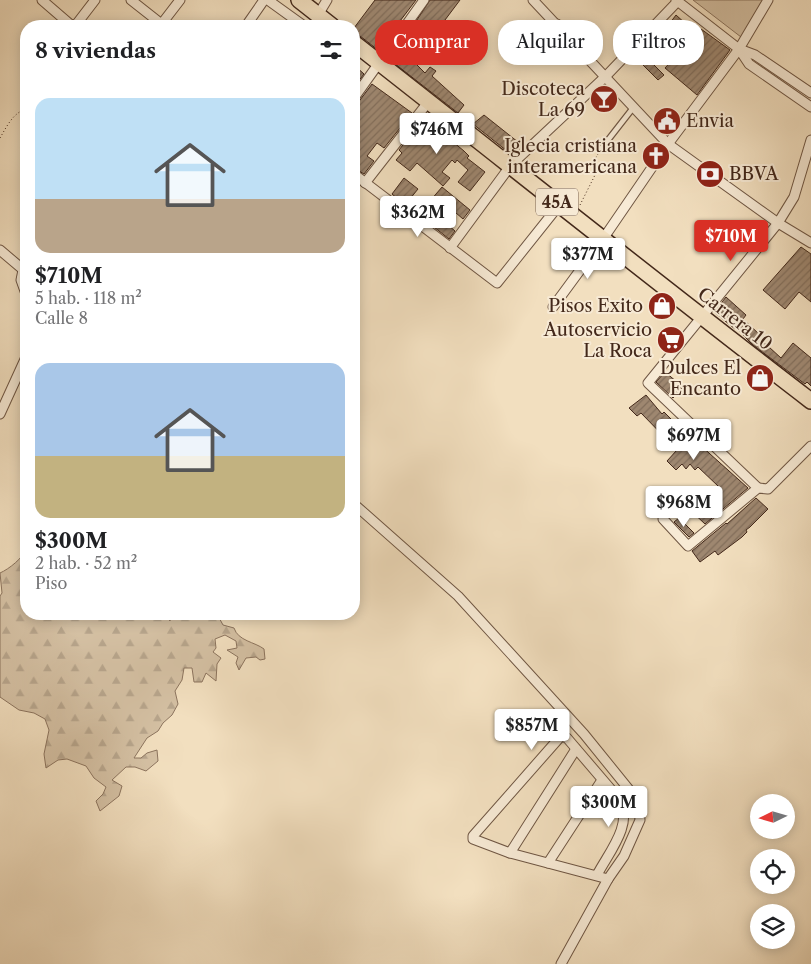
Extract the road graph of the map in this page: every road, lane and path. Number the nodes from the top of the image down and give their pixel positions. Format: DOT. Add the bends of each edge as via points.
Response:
graph roads {
  1 [pos="42,0"];
  2 [pos="96,0"];
  3 [pos="131,0"];
  4 [pos="180,0"];
  5 [pos="264,0"];
  6 [pos="268,0"];
  7 [pos="299,0"];
  8 [pos="327,0"];
  9 [pos="424,0"];
  10 [pos="534,0"];
  11 [pos="768,0"];
  12 [pos="677,1"];
  13 [pos="318,15"];
  14 [pos="67,20"];
  15 [pos="79,20"];
  16 [pos="155,20"];
  17 [pos="166,20"];
  18 [pos="250,20"];
  19 [pos="296,20"];
  20 [pos="324,20"];
  21 [pos="410,20"];
  22 [pos="553,20"];
  23 [pos="360,48"];
  24 [pos="738,49"];
  25 [pos="375,59"];
  26 [pos="379,65"];
  27 [pos="383,65"];
  28 [pos="596,65"];
  29 [pos="606,76"];
  30 [pos="360,90"];
  31 [pos="811,93"];
  32 [pos="429,101"];
  33 [pos="634,107"];
  34 [pos="811,107"];
  35 [pos="20,111"];
  36 [pos="0,138"];
  37 [pos="811,140"];
  38 [pos="668,144"];
  39 [pos="601,149"];
  40 [pos="511,165"];
  41 [pos="360,179"];
  42 [pos="365,183"];
  43 [pos="560,204"];
  44 [pos="580,206"];
  45 [pos="778,223"];
  46 [pos="603,240"];
  47 [pos="811,243"];
  48 [pos="450,248"];
  49 [pos="0,250"];
  50 [pos="20,267"];
  51 [pos="553,307"];
  52 [pos="701,316"];
  53 [pos="20,370"];
  54 [pos="811,401"];
  55 [pos="0,414"];
  56 [pos="811,446"];
  57 [pos="758,488"];
  58 [pos="360,509"];
  59 [pos="663,519"];
  60 [pos="576,749"];
  61 [pos="602,780"];
  62 [pos="510,853"];
  63 [pos="548,863"];
  64 [pos="598,875"];
  65 [pos="608,879"];
  66 [pos="561,964"];
  1 -- 14 [label="street"];
  2 -- 15 [label="street"];
  3 -- 16 [label="street"];
  4 -- 17 [label="street"];
  5 -- 18 [label="street"];
  6 -- 19 [label="street"];
  7 -- 13 [label="highway"];
  8 -- 13 [label="street"];
  9 -- 21 [label="street"];
  10 -- 22 [label="street"];
  11 -- 24 [label="street"];
  12 -- 24 [label="street"];
  12 -- 29 [label="street"];
  13 -- 20 [label="highway"];
  23 -- 25 [label="highway, Carrera 10 / 45A"];
  24 -- 31 [label="street" via="755,55"];
  24 -- 34 [label="street" via="749,64"];
  24 -- 38 [label="street"];
  26 -- 30 [label="street"];
  27 -- 32 [label="highway, Carrera 10 / 45A"];
  28 -- 29 [label="street"];
  29 -- 33 [label="street"];
  29 -- 40 [label="street"];
  32 -- 40 [label="highway, Carrera 10 / 45A"];
  32 -- 42 [label="street"];
  33 -- 38 [label="street"];
  33 -- 39 [label="lane"];
  35 -- 36 [label="path"];
  37 -- 45 [label="street" via="794,197"];
  38 -- 45 [label="street"];
  38 -- 46 [label="street"];
  39 -- 44 [label="path" via="593,162 596,173"];
  40 -- 43 [label="highway, Carrera 10 / 45A"];
  40 -- 48 [label="street"];
  41 -- 42 [label="street"];
  42 -- 48 [label="street"];
  43 -- 46 [label="highway, Carrera 10 / 45A"];
  43 -- 48 [label="street" via="497,283"];
  45 -- 47 [label="street"];
  45 -- 52 [label="street"];
  46 -- 51 [label="street"];
  46 -- 52 [label="highway, Carrera 10 / 45A"];
  49 -- 50 [label="street"];
  52 -- 54 [label="highway, Carrera 10 / 45A"];
  52 -- 57 [label="street" via="648,382"];
  53 -- 55 [label="street"];
  56 -- 57 [label="street" via="768,489"];
  57 -- 59 [label="street" via="688,546"];
  58 -- 65 [label="street" via="458,596 584,734 635,798 640,820 624,856"];
  60 -- 61 [label="street"];
  60 -- 62 [label="street"];
  60 -- 62 [label="street" via="561,736 473,836 474,841"];
  61 -- 63 [label="street"];
  61 -- 64 [label="street" via="620,800 625,817 623,828"];
  62 -- 63 [label="street"];
  63 -- 64 [label="street"];
  64 -- 65 [label="street"];
  65 -- 66 [label="street"];
}
